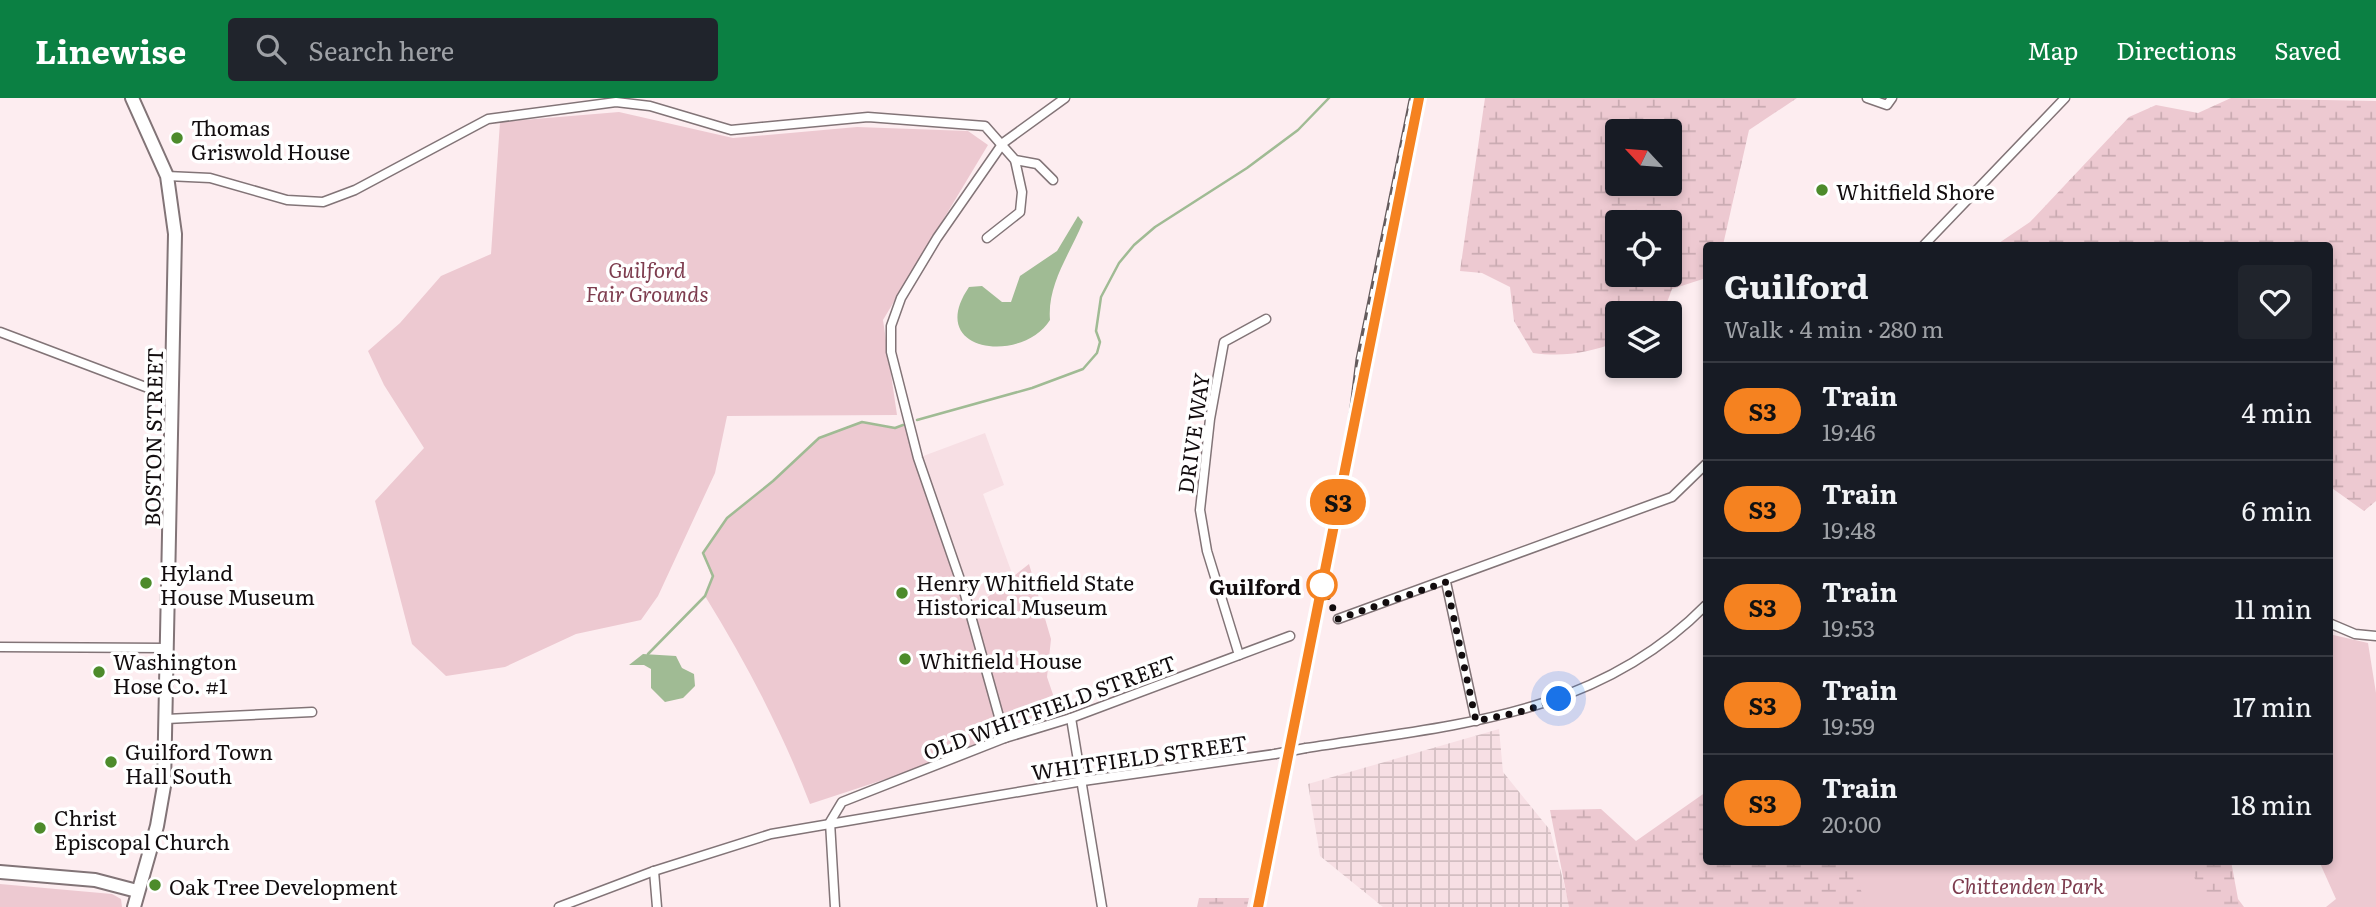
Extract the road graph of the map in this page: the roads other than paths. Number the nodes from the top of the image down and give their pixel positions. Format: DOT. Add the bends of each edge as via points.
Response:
graph roads {
  1 [pos="132,98"];
  2 [pos="1065,98"];
  3 [pos="1867,98"];
  4 [pos="1892,98"];
  5 [pos="2060,100"];
  6 [pos="1003,143"];
  7 [pos="1015,160"];
  8 [pos="167,176"];
  9 [pos="1053,180"];
  10 [pos="986,238"];
  11 [pos="1927,242"];
  12 [pos="1266,319"];
  13 [pos="0,331"];
  14 [pos="172,397"];
  15 [pos="1703,467"];
  16 [pos="1446,582"];
  17 [pos="1703,608"];
  18 [pos="1338,619"];
  19 [pos="2333,625"];
  20 [pos="1290,635"];
  21 [pos="2376,636"];
  22 [pos="0,647"];
  23 [pos="167,648"];
  24 [pos="1239,655"];
  25 [pos="312,712"];
  26 [pos="1072,718"];
  27 [pos="166,719"];
  28 [pos="1476,721"];
  29 [pos="1005,738"];
  30 [pos="1083,781"];
  31 [pos="830,822"];
  32 [pos="654,871"];
  33 [pos="0,872"];
  34 [pos="137,891"];
  35 [pos="134,907"];
  36 [pos="559,907"];
  37 [pos="657,907"];
  38 [pos="835,907"];
  39 [pos="1102,907"];
  1 -- 8 [label="main road, BOSTON STREET"];
  2 -- 6 [label="street"];
  3 -- 4 [label="street" via="1887,105"];
  5 -- 11 [label="street"];
  6 -- 7 [label="street"];
  6 -- 8 [label="street" via="985,126 868,117 731,130 650,106 616,102 488,119 355,190 323,202 287,200 210,178"];
  6 -- 29 [label="street" via="901,298 891,326 891,352 918,458 964,591"];
  7 -- 9 [label="street" via="1037,164"];
  7 -- 10 [label="street" via="1022,192 1020,212"];
  8 -- 14 [label="main road, BOSTON STREET" via="175,234"];
  12 -- 24 [label="street, DRIVE WAY" via="1224,342 1200,496 1207,551"];
  13 -- 14 [label="street"];
  14 -- 23 [label="main road, BOSTON STREET"];
  15 -- 16 [label="street" via="1672,497"];
  16 -- 18 [label="street"];
  16 -- 28 [label="street"];
  17 -- 28 [label="street, WHITFIELD STREET" via="1625,671 1536,707"];
  19 -- 21 [label="street"];
  20 -- 24 [label="street, OLD WHITFIELD STREET"];
  22 -- 23 [label="street"];
  23 -- 27 [label="main road, BOSTON STREET"];
  24 -- 26 [label="street, OLD WHITFIELD STREET"];
  25 -- 27 [label="street"];
  26 -- 29 [label="street, OLD WHITFIELD STREET"];
  26 -- 30 [label="street"];
  27 -- 34 [label="main road, BOSTON STREET" via="162,804"];
  28 -- 30 [label="street, WHITFIELD STREET, bridge"];
  29 -- 31 [label="street, OLD WHITFIELD STREET" via="852,797 842,803"];
  30 -- 31 [label="street, WHITFIELD STREET"];
  30 -- 39 [label="street"];
  31 -- 32 [label="street, WHITFIELD STREET" via="771,834"];
  31 -- 38 [label="street"];
  32 -- 36 [label="street, WHITFIELD STREET"];
  32 -- 37 [label="street"];
  33 -- 34 [label="main road" via="96,880"];
  34 -- 35 [label="main road, BOSTON STREET"];
}
